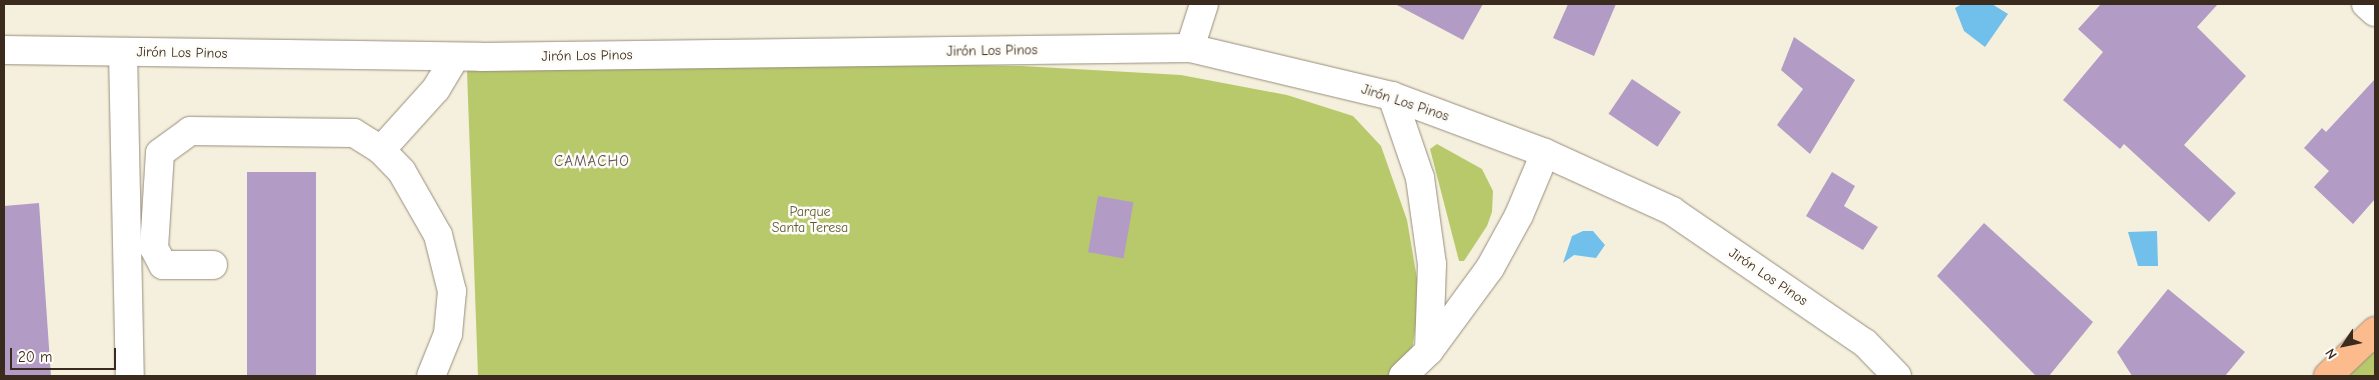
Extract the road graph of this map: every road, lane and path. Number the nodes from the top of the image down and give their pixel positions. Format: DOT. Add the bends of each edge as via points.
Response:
graph roads {
  1 [pos="1204,4"];
  2 [pos="2366,4"];
  3 [pos="2375,12"];
  4 [pos="1190,48"];
  5 [pos="4,50"];
  6 [pos="123,52"];
  7 [pos="455,56"];
  8 [pos="1392,96"];
  9 [pos="381,150"];
  10 [pos="1545,153"];
  11 [pos="213,265"];
  12 [pos="2375,331"];
  13 [pos="1428,351"];
  14 [pos="130,376"];
  15 [pos="431,376"];
  16 [pos="1403,376"];
  17 [pos="1897,376"];
  18 [pos="2328,376"];
  1 -- 4 [label="street"];
  2 -- 3 [label="street"];
  4 -- 7 [label="street, Jirón Los Pinos"];
  4 -- 8 [label="street, Jirón Los Pinos"];
  5 -- 6 [label="street, Jirón Los Pinos"];
  6 -- 7 [label="street, Jirón Los Pinos"];
  6 -- 14 [label="street"];
  7 -- 9 [label="street" via="436,89"];
  8 -- 10 [label="street, Jirón Los Pinos"];
  8 -- 13 [label="street" via="1420,178 1432,264"];
  9 -- 11 [label="street" via="354,133 190,131 160,153 154,248 163,265"];
  9 -- 15 [label="street" via="402,172 422,202 438,235 452,291 448,334"];
  10 -- 13 [label="street" via="1519,215 1490,268"];
  10 -- 17 [label="street, Jirón Los Pinos" via="1672,211 1865,343"];
  12 -- 18 [label="main road"];
  13 -- 16 [label="street"];
}
